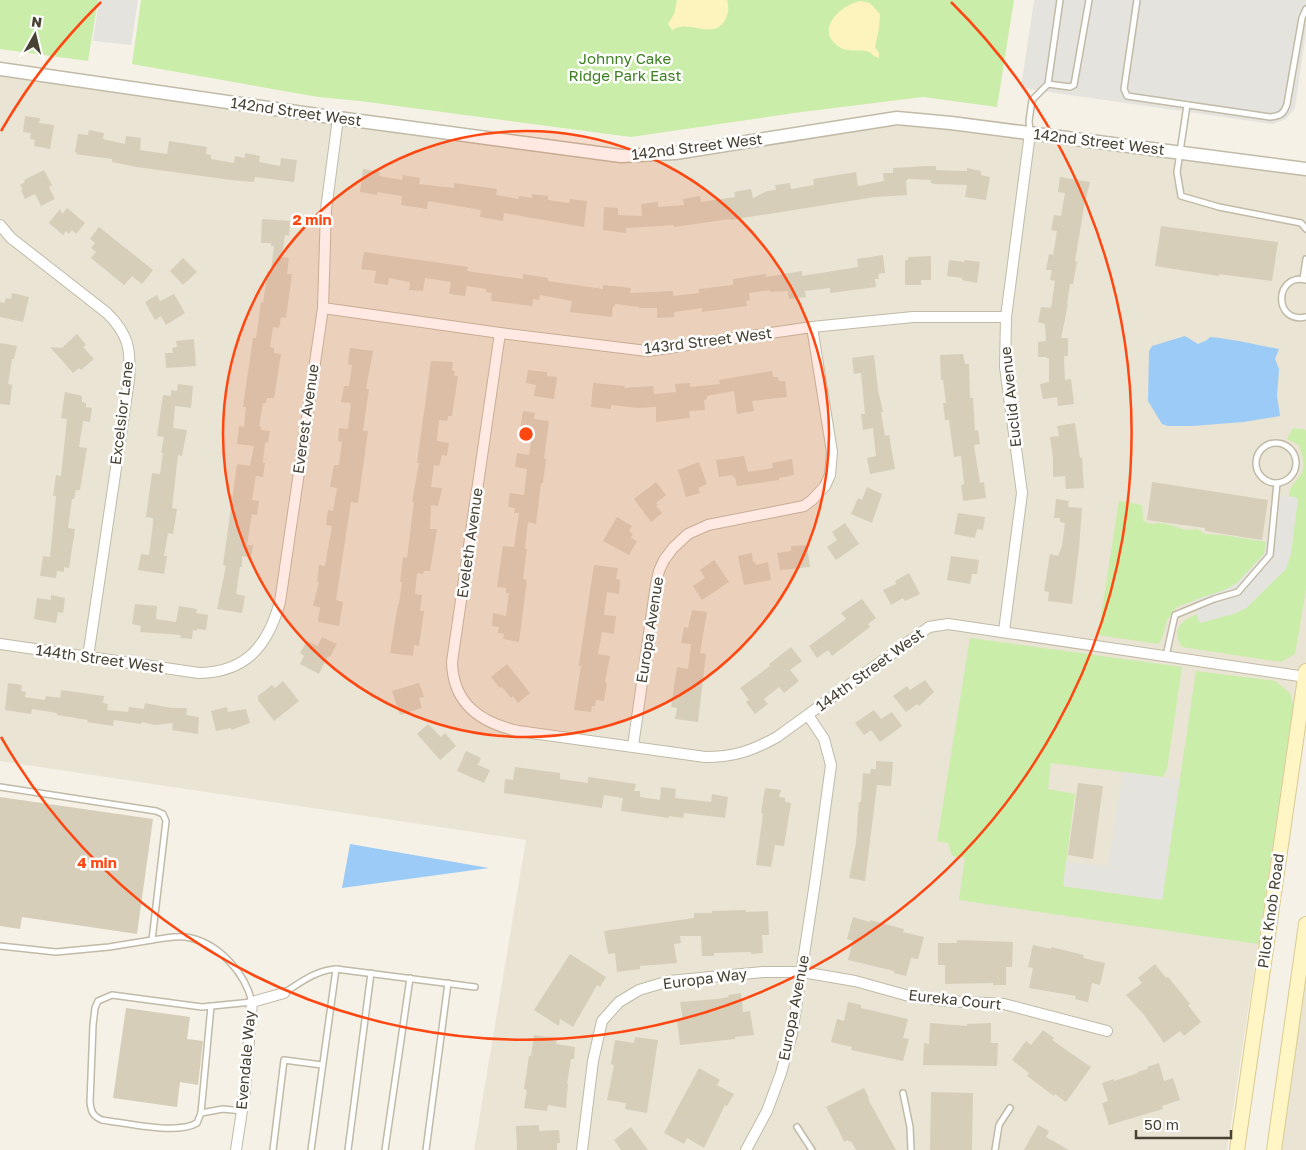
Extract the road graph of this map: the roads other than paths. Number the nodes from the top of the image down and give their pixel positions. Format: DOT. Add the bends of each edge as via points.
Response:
graph roads {
  1 [pos="1060,0"];
  2 [pos="1090,0"];
  3 [pos="1137,0"];
  4 [pos="1306,9"];
  5 [pos="0,69"];
  6 [pos="1048,84"];
  7 [pos="1187,105"];
  8 [pos="338,118"];
  9 [pos="1030,133"];
  10 [pos="1180,152"];
  11 [pos="1306,169"];
  12 [pos="1,229"];
  13 [pos="1306,229"];
  14 [pos="1306,259"];
  15 [pos="1304,280"];
  16 [pos="322,308"];
  17 [pos="1006,317"];
  18 [pos="1306,317"];
  19 [pos="812,327"];
  20 [pos="500,333"];
  21 [pos="1277,483"];
  22 [pos="1004,631"];
  23 [pos="0,644"];
  24 [pos="1166,656"];
  25 [pos="88,657"];
  26 [pos="199,673"];
  27 [pos="1306,675"];
  28 [pos="808,715"];
  29 [pos="504,728"];
  30 [pos="632,746"];
  31 [pos="0,788"];
  32 [pos="1306,924"];
  33 [pos="152,940"];
  34 [pos="0,946"];
  35 [pos="336,969"];
  36 [pos="802,972"];
  37 [pos="371,973"];
  38 [pos="410,978"];
  39 [pos="448,983"];
  40 [pos="475,987"];
  41 [pos="284,994"];
  42 [pos="252,1002"];
  43 [pos="211,1006"];
  44 [pos="1107,1031"];
  45 [pos="322,1065"];
  46 [pos="903,1093"];
  47 [pos="1010,1108"];
  48 [pos="242,1112"];
  49 [pos="201,1113"];
  50 [pos="796,1126"];
  51 [pos="236,1150"];
  52 [pos="272,1150"];
  53 [pos="311,1150"];
  54 [pos="348,1150"];
  55 [pos="385,1150"];
  56 [pos="426,1150"];
  57 [pos="582,1150"];
  58 [pos="746,1150"];
  59 [pos="812,1150"];
  60 [pos="911,1150"];
  61 [pos="995,1150"];
  62 [pos="1236,1150"];
  63 [pos="1274,1150"];
  1 -- 6 [label="lane"];
  2 -- 6 [label="lane" via="1074,85 1070,88"];
  3 -- 7 [label="lane" via="1125,93 1131,97"];
  4 -- 7 [label="lane" via="1285,112 1270,117"];
  5 -- 8 [label="street, 142nd Street West"];
  6 -- 9 [label="lane" via="1032,100"];
  7 -- 10 [label="lane"];
  8 -- 9 [label="street, 142nd Street West" via="622,156 675,153 898,118"];
  8 -- 16 [label="street, Everest Avenue" via="326,210"];
  9 -- 10 [label="street, 142nd Street West"];
  9 -- 17 [label="street, Euclid Avenue"];
  10 -- 11 [label="street, 142nd Street West"];
  10 -- 13 [label="lane" via="1178,172 1182,196 1219,207 1301,223"];
  12 -- 25 [label="street, Excelsior Lane" via="107,313 124,333 130,353 129,380"];
  14 -- 15 [label="lane"];
  15 -- 18 [label="lane" via="1290,282 1281,299 1290,316"];
  16 -- 20 [label="street, 143rd Street West"];
  16 -- 26 [label="street, Everest Avenue" via="277,614 265,640 244,662 224,671"];
  17 -- 19 [label="street, 143rd Street West" via="913,317"];
  17 -- 22 [label="street, Euclid Avenue" via="1005,367 1022,493"];
  19 -- 20 [label="street, 143rd Street West" via="647,351"];
  19 -- 30 [label="street, Europa Avenue" via="832,452 830,475 819,493 804,506 708,524 688,534 673,548 656,584"];
  20 -- 29 [label="street, Eveleth Avenue" via="452,662 455,682 467,705 481,718"];
  21 -- 21 [label="lane" via="1293,473 1295,461 1294,454 1285,445 1273,443 1261,449 1256,468 1264,479"];
  21 -- 24 [label="lane" via="1270,555 1238,592 1175,615"];
  22 -- 24 [label="street, 144th Street West"];
  22 -- 28 [label="street, 144th Street West" via="948,624 929,627"];
  23 -- 25 [label="street, 144th Street West"];
  24 -- 27 [label="street, 144th Street West"];
  25 -- 26 [label="street, 144th Street West"];
  27 -- 62 [label="main road, Pilot Knob Road"];
  28 -- 30 [label="street, 144th Street West" via="759,747 734,756 705,757"];
  28 -- 36 [label="street, Europa Avenue" via="824,740 831,765"];
  29 -- 30 [label="street, 144th Street West"];
  31 -- 33 [label="lane" via="164,814 166,821"];
  32 -- 63 [label="main road"];
  33 -- 34 [label="lane" via="56,952"];
  33 -- 42 [label="lane" via="183,937 207,944 237,970 249,988"];
  35 -- 37 [label="lane"];
  35 -- 41 [label="lane" via="326,969 307,978"];
  35 -- 45 [label="lane"];
  36 -- 44 [label="street, Eureka Court" via="855,981 909,996 1004,1004"];
  36 -- 57 [label="street, Europa Way" via="763,972 669,981 640,990 619,1002 602,1021 592,1061"];
  36 -- 58 [label="street, Europa Avenue" via="792,1034 781,1073 767,1111"];
  37 -- 38 [label="lane"];
  37 -- 54 [label="lane"];
  38 -- 39 [label="lane"];
  38 -- 55 [label="lane"];
  39 -- 40 [label="lane"];
  39 -- 56 [label="lane"];
  41 -- 42 [label="street, Evendale Way"];
  42 -- 43 [label="lane"];
  42 -- 48 [label="street, Evendale Way"];
  43 -- 49 [label="lane"];
  43 -- 49 [label="lane" via="112,995 98,1001 93,1025 90,1108 95,1117 175,1129 197,1123"];
  45 -- 52 [label="lane" via="284,1060"];
  45 -- 53 [label="lane"];
  46 -- 60 [label="lane"];
  47 -- 61 [label="lane" via="999,1125"];
  48 -- 49 [label="lane" via="223,1109"];
  48 -- 51 [label="street, Evendale Way"];
  50 -- 59 [label="lane"];
}
